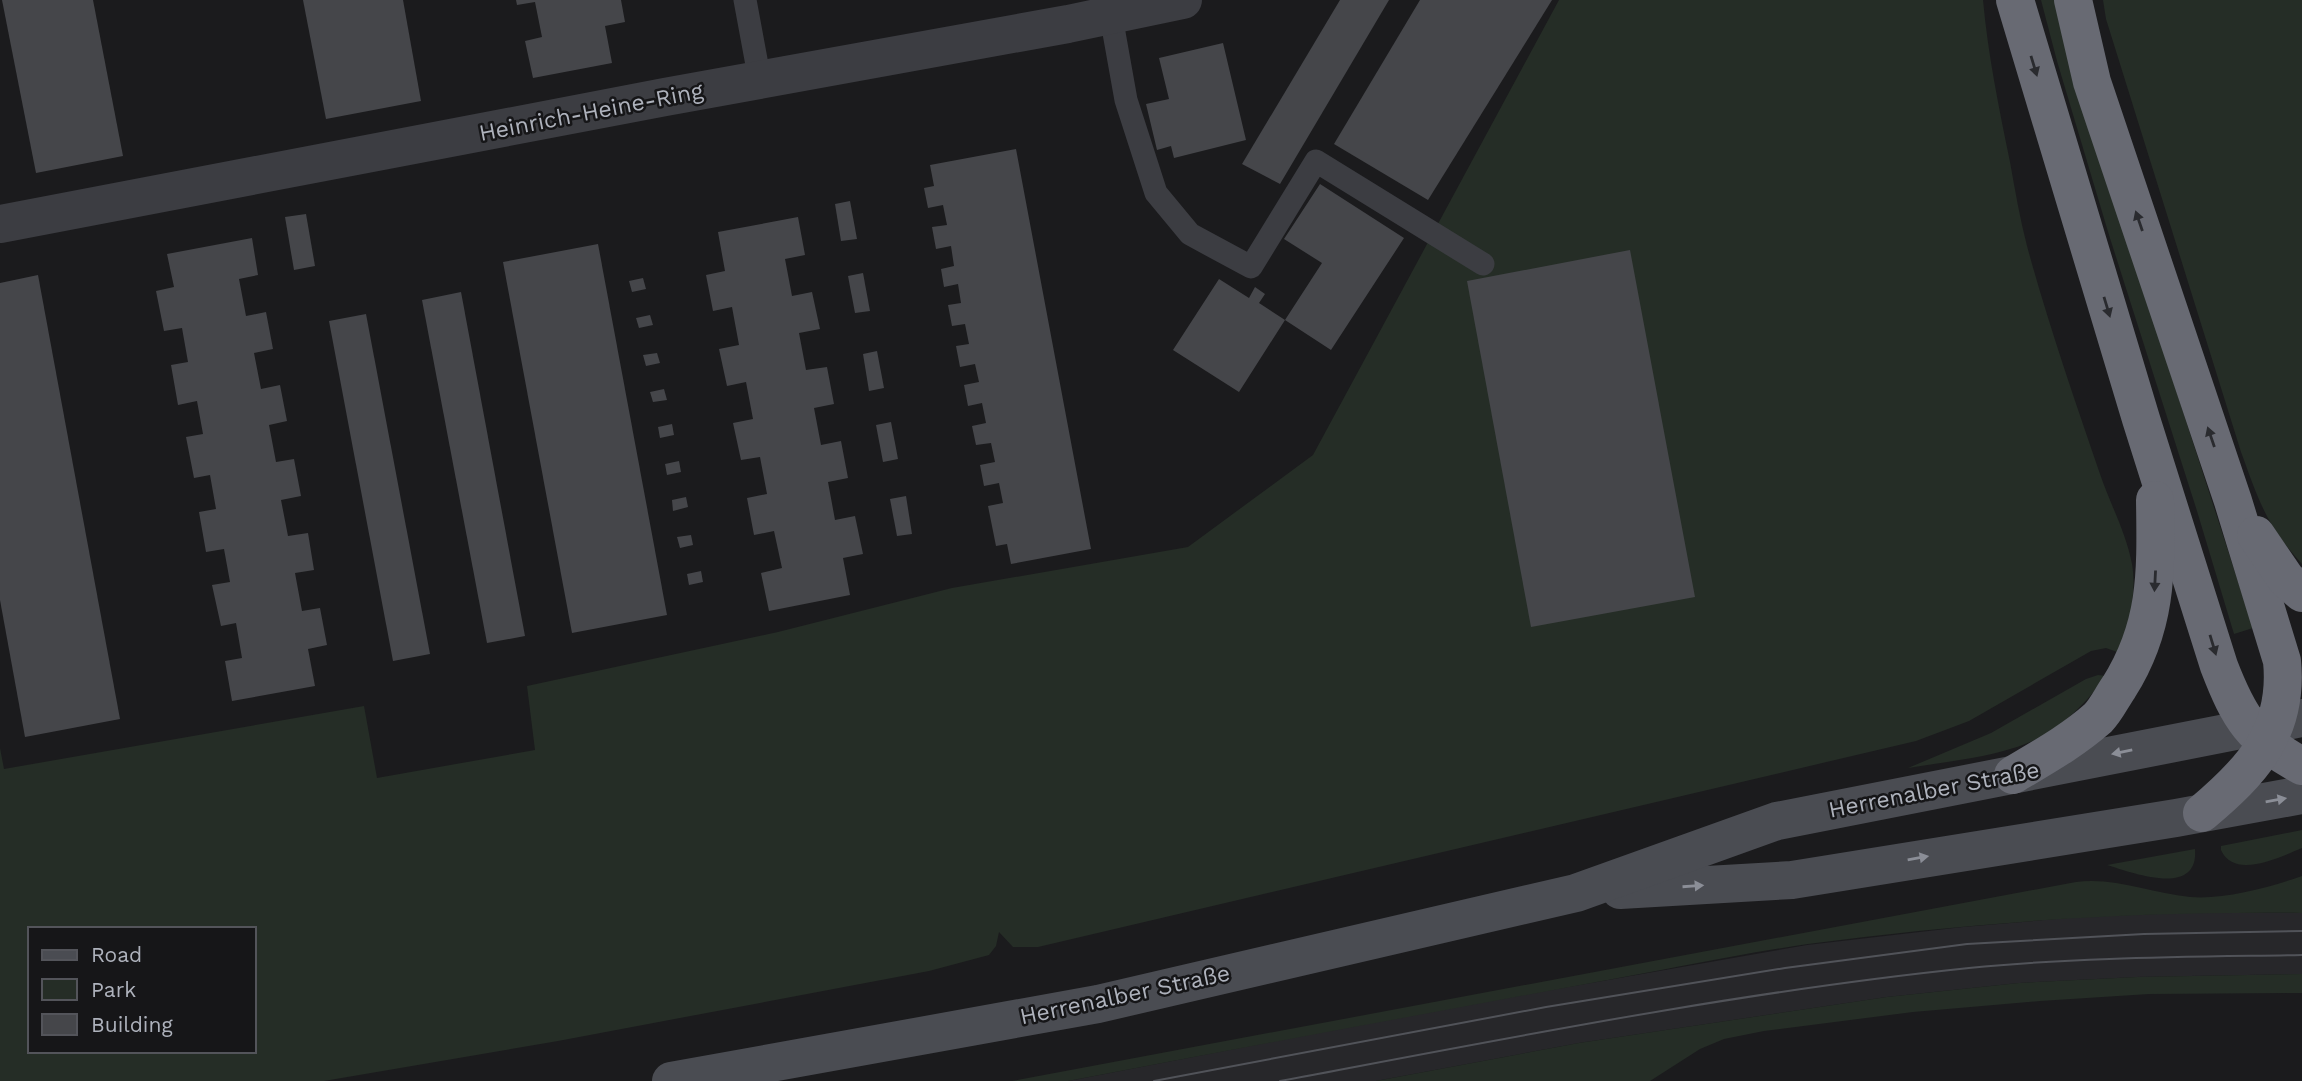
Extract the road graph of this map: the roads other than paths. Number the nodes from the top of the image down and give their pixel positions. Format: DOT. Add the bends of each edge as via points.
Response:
graph roads {
  1 [pos="745,0"];
  2 [pos="1183,0"];
  3 [pos="2015,0"];
  4 [pos="2073,0"];
  5 [pos="1111,16"];
  6 [pos="760,81"];
  7 [pos="0,224"];
  8 [pos="1483,264"];
  9 [pos="2155,463"];
  10 [pos="2233,501"];
  11 [pos="2302,593"];
  12 [pos="2273,728"];
  13 [pos="2302,766"];
  14 [pos="2013,775"];
  15 [pos="2302,795"];
  16 [pos="2202,813"];
  17 [pos="1576,893"];
  18 [pos="671,1081"];
  1 -- 6 [label="lane"];
  2 -- 5 [label="street, Heinrich-Heine-Ring"];
  3 -- 9 [label="highway, one-way"];
  10 -- 4 [label="highway, one-way" via="2092,82"];
  5 -- 6 [label="street, Heinrich-Heine-Ring"];
  5 -- 8 [label="lane" via="1126,100 1152,183 1189,234 1251,267 1316,161"];
  6 -- 7 [label="street, Heinrich-Heine-Ring"];
  9 -- 12 [label="highway, one-way" via="2232,699"];
  9 -- 14 [label="highway, one-way" via="2154,591 2149,621 2129,671 2100,716 2066,744"];
  10 -- 11 [label="highway" via="2287,579"];
  10 -- 12 [label="highway" via="2282,661 2285,687"];
  12 -- 13 [label="highway"];
  12 -- 14 [label="main road, Herrenalber Straße, one-way"];
  12 -- 16 [label="highway" via="2249,770"];
  14 -- 17 [label="main road, Herrenalber Straße" via="1777,821"];
  16 -- 15 [label="main road, Herrenalber Straße, one-way"];
  17 -- 16 [label="main road, Herrenalber Straße, one-way" via="1792,880"];
  17 -- 18 [label="main road, Herrenalber Straße" via="1098,1004"];
}
